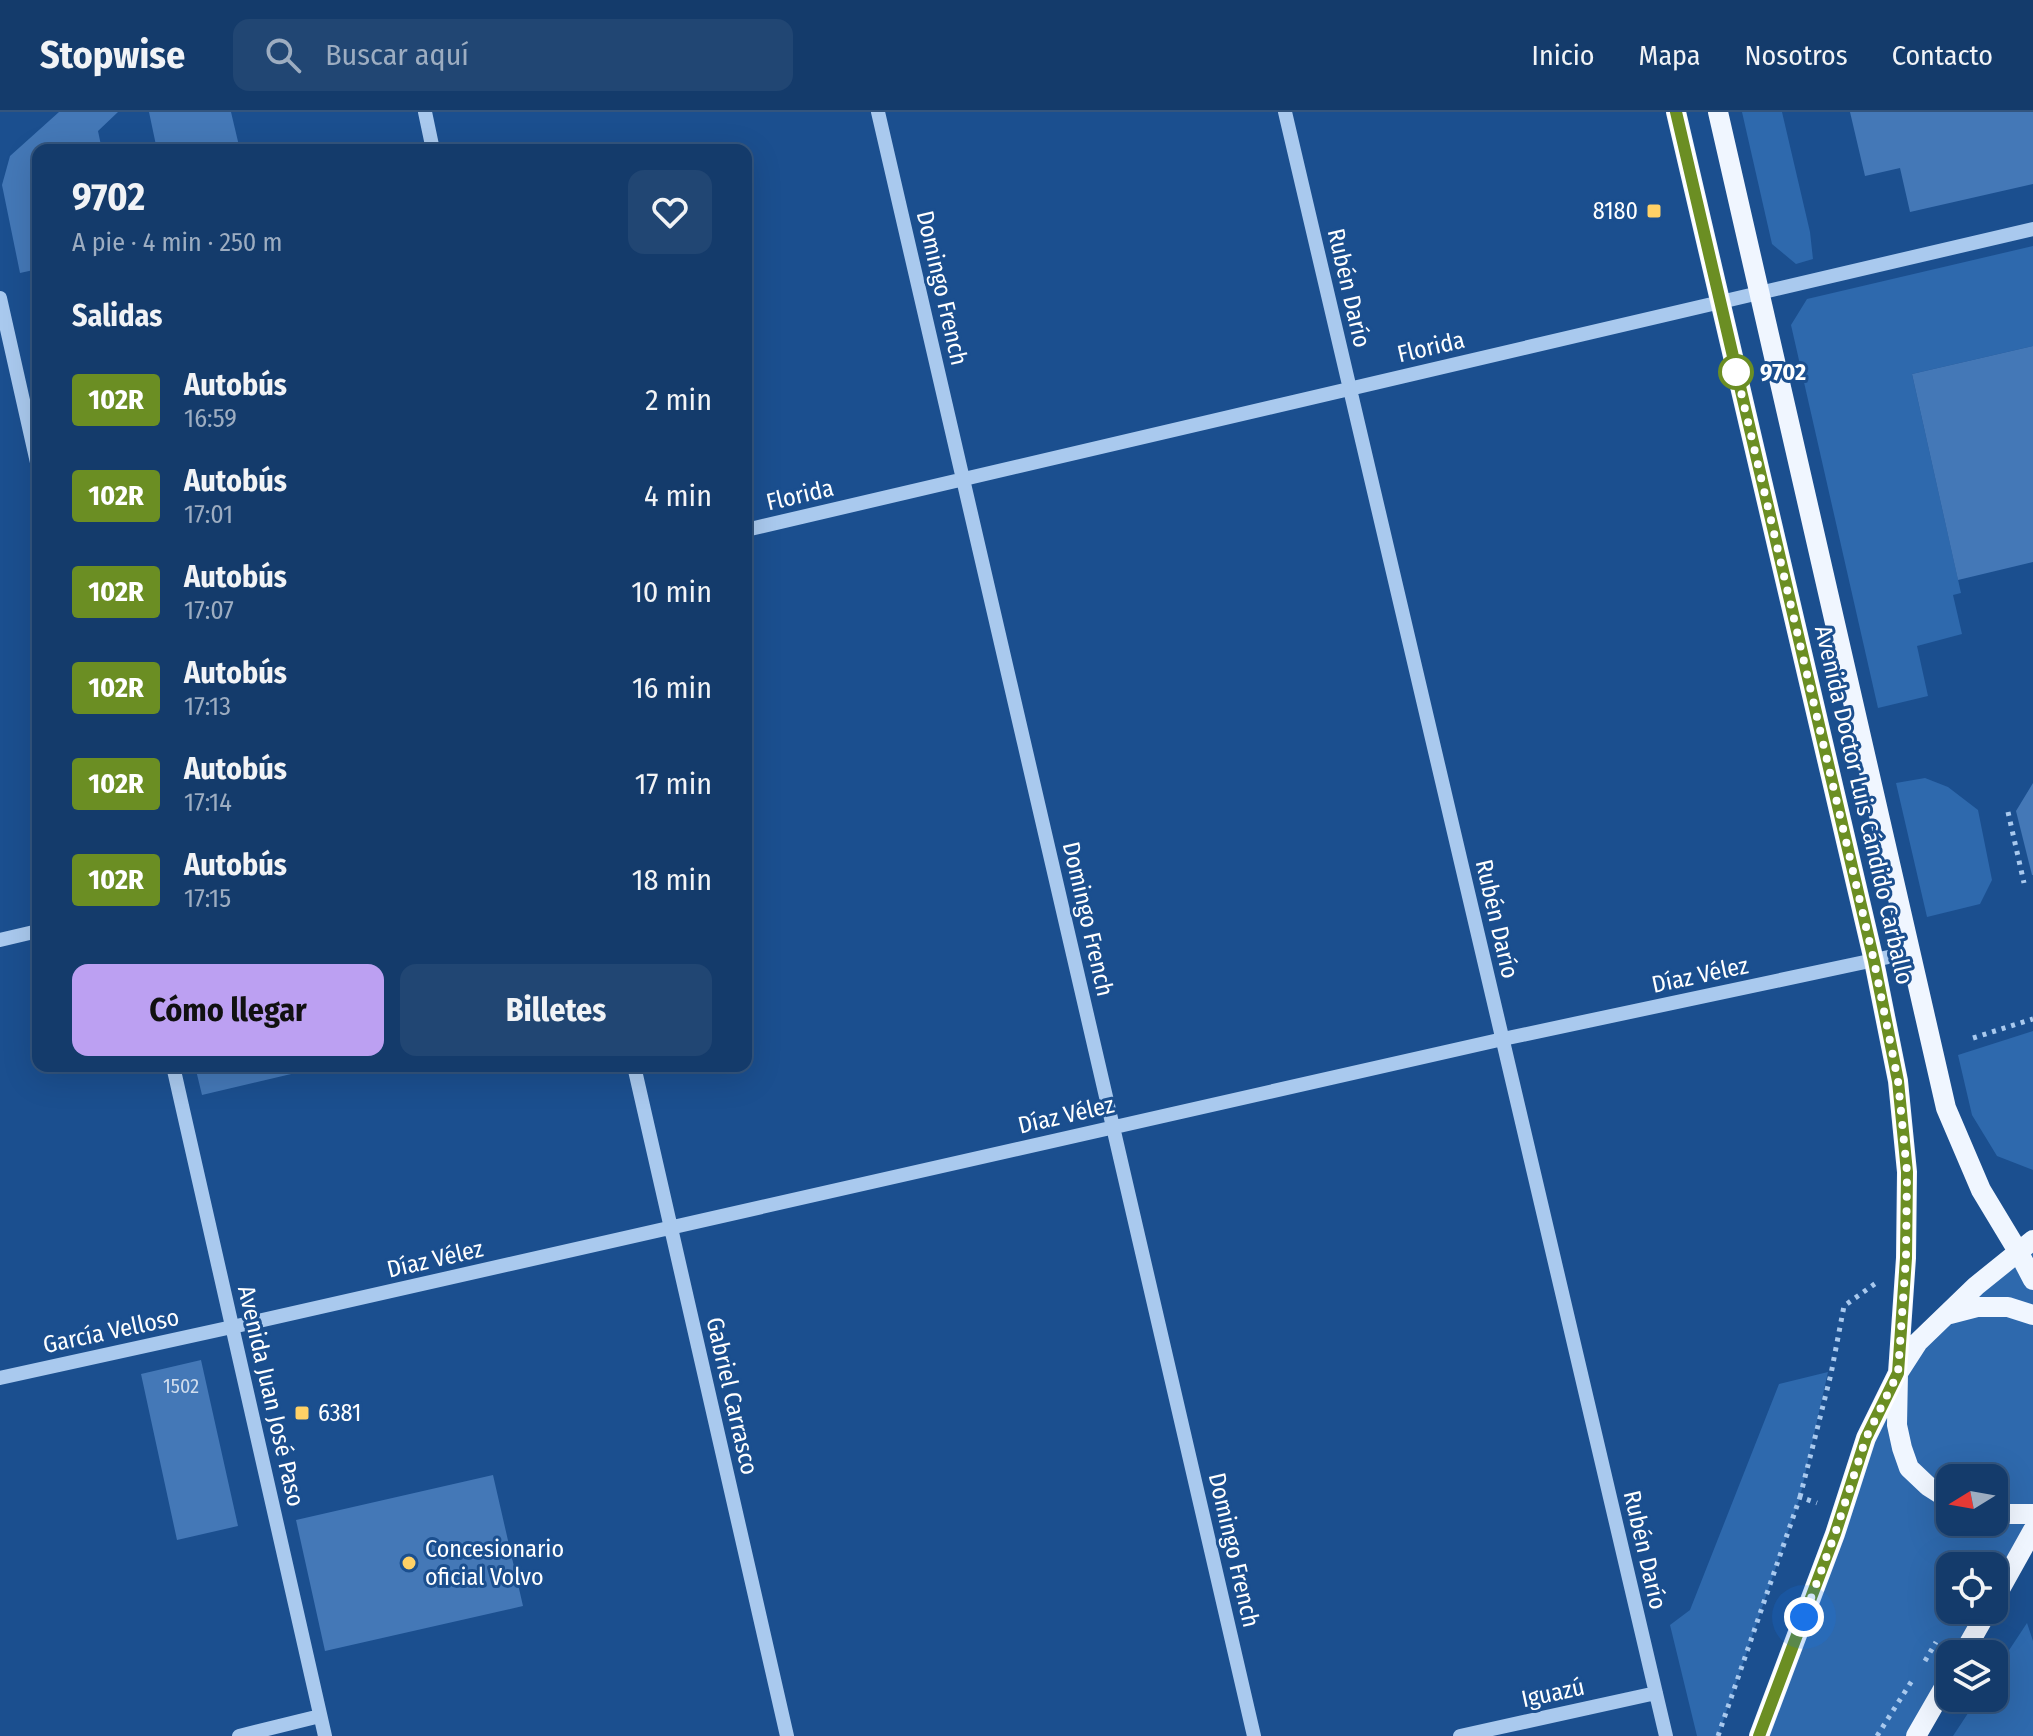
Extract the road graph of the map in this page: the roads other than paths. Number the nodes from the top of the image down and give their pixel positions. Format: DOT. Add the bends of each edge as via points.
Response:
graph roads {
  1 [pos="425,112"];
  2 [pos="878,112"];
  3 [pos="1285,112"];
  4 [pos="1676,112"];
  5 [pos="1718,112"];
  6 [pos="432,144"];
  7 [pos="2033,229"];
  8 [pos="1759,293"];
  9 [pos="0,298"];
  10 [pos="1719,302"];
  11 [pos="1350,389"];
  12 [pos="32,440"];
  13 [pos="963,480"];
  14 [pos="752,529"];
  15 [pos="32,932"];
  16 [pos="0,940"];
  17 [pos="1912,952"];
  18 [pos="1874,961"];
  19 [pos="1503,1039"];
  20 [pos="174,1072"];
  21 [pos="635,1072"];
  22 [pos="1113,1127"];
  23 [pos="671,1227"];
  24 [pos="2026,1247"];
  25 [pos="2033,1280"];
  26 [pos="1946,1315"];
  27 [pos="2033,1315"];
  28 [pos="232,1327"];
  29 [pos="1898,1373"];
  30 [pos="0,1378"];
  31 [pos="1936,1491"];
  32 [pos="2008,1514"];
  33 [pos="2033,1514"];
  34 [pos="2033,1530"];
  35 [pos="2008,1575"];
  36 [pos="1656,1693"];
  37 [pos="1936,1701"];
  38 [pos="320,1716"];
  39 [pos="239,1736"];
  40 [pos="325,1736"];
  41 [pos="787,1736"];
  42 [pos="1254,1736"];
  43 [pos="1460,1736"];
  44 [pos="1666,1736"];
  45 [pos="1759,1736"];
  46 [pos="1916,1736"];
  1 -- 6 [label="street"];
  2 -- 13 [label="street, Domingo French"];
  3 -- 11 [label="street, Rubén Darío"];
  4 -- 10 [label="main road, Avenida Doctor Luis Cándido Carballo"];
  5 -- 8 [label="main road, Avenida Doctor Luis Cándido Carballo"];
  7 -- 8 [label="street, Florida"];
  8 -- 10 [label="street, Florida"];
  8 -- 17 [label="main road, Avenida Doctor Luis Cándido Carballo"];
  9 -- 12 [label="street"];
  10 -- 11 [label="street, Florida"];
  10 -- 18 [label="main road, Avenida Doctor Luis Cándido Carballo"];
  11 -- 13 [label="street, Florida"];
  11 -- 19 [label="street, Rubén Darío"];
  13 -- 14 [label="street, Florida"];
  13 -- 22 [label="street, Domingo French"];
  15 -- 16 [label="street"];
  17 -- 18 [label="street, Díaz Vélez"];
  17 -- 24 [label="main road, Avenida Doctor Luis Cándido Carballo" via="1946,1108 1981,1190"];
  18 -- 19 [label="street, Díaz Vélez"];
  18 -- 29 [label="main road, Avenida Doctor Luis Cándido Carballo" via="1898,1081 1907,1172"];
  19 -- 22 [label="street, Díaz Vélez"];
  19 -- 36 [label="street, Rubén Darío"];
  20 -- 28 [label="street, Avenida Juan José Paso"];
  21 -- 23 [label="street, Gabriel Carrasco"];
  22 -- 23 [label="street, Díaz Vélez"];
  22 -- 42 [label="street, Domingo French"];
  23 -- 28 [label="street, Díaz Vélez"];
  23 -- 41 [label="street, Gabriel Carrasco"];
  24 -- 25 [label="main road, Avenida Doctor Luis Cándido Carballo"];
  24 -- 26 [label="main road"];
  26 -- 27 [label="main road" via="2008,1307"];
  26 -- 29 [label="main road" via="1918,1342"];
  28 -- 30 [label="street, García Velloso"];
  28 -- 38 [label="street, Avenida Juan José Paso"];
  29 -- 31 [label="main road, Avenida Doctor Luis Cándido Carballo" via="1902,1448 1909,1468"];
  29 -- 45 [label="main road" via="1866,1438"];
  32 -- 33 [label="main road"];
  34 -- 35 [label="main road"];
  36 -- 43 [label="street, Iguazú"];
  36 -- 44 [label="street, Rubén Darío"];
  37 -- 46 [label="main road"];
  38 -- 39 [label="street"];
  38 -- 40 [label="street, Avenida Juan José Paso"];
}
